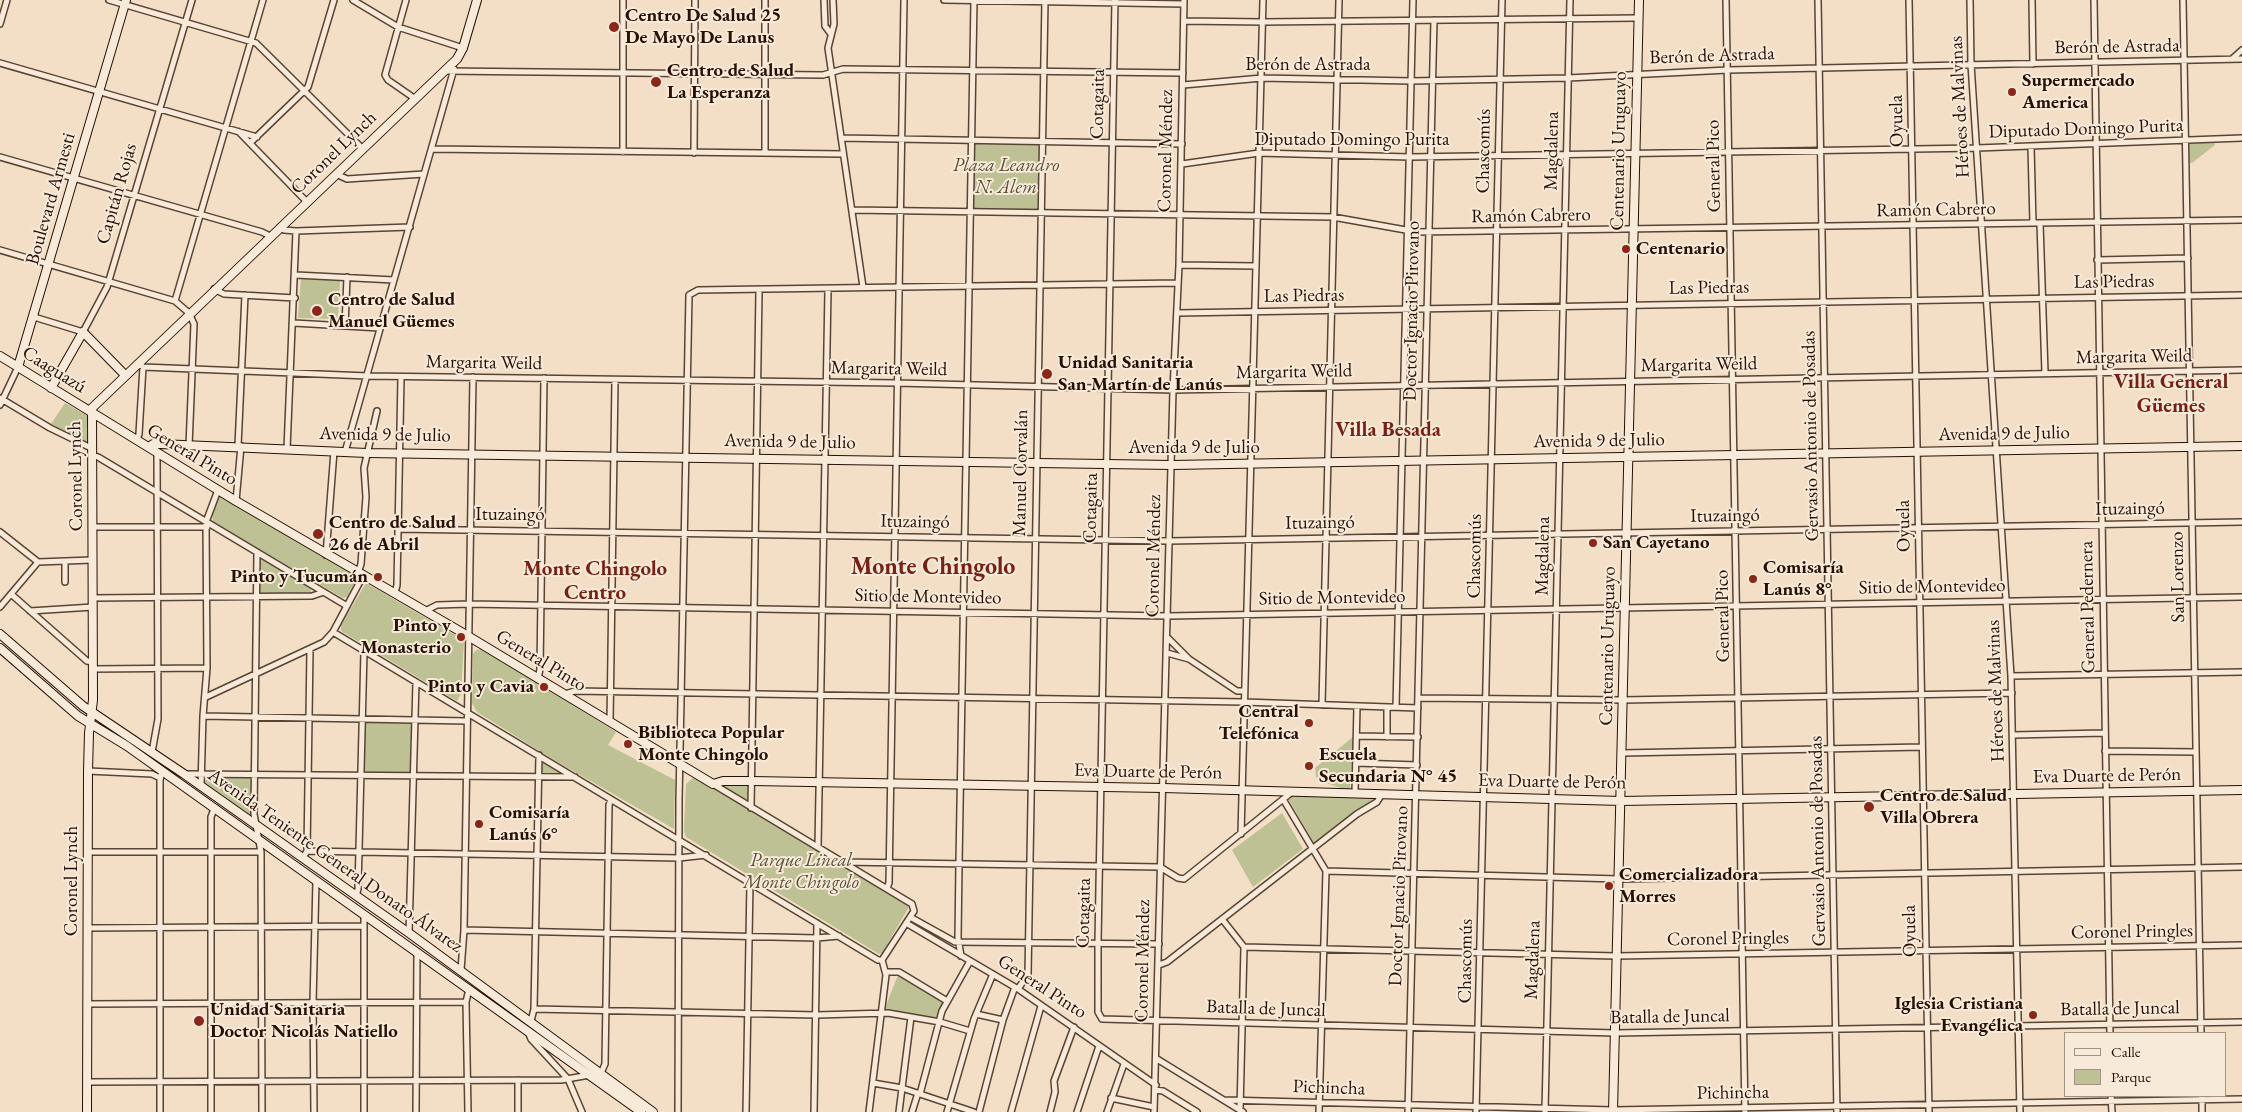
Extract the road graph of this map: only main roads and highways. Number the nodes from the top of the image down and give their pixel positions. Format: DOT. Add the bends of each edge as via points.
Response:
graph roads {
  1 [pos="477,0"];
  2 [pos="1639,0"];
  3 [pos="126,2"];
  4 [pos="0,356"];
  5 [pos="18,367"];
  6 [pos="125,375"];
  7 [pos="51,388"];
  8 [pos="91,412"];
  9 [pos="2242,446"];
  10 [pos="148,448"];
  11 [pos="1628,456"];
  12 [pos="0,634"];
  13 [pos="0,648"];
  14 [pos="92,712"];
  15 [pos="90,723"];
  16 [pos="713,784"];
  17 [pos="2242,790"];
  18 [pos="1621,801"];
  19 [pos="1613,1111"];
  20 [pos="87,1112"];
  21 [pos="641,1112"];
  22 [pos="653,1112"];
  1 -- 6 [label="main road, Coronel Lynch" via="464,48 457,59 189,313 140,365"];
  2 -- 11 [label="main road, Centenario Uruguayo"];
  3 -- 5 [label="main road, Boulevard Armesti"];
  4 -- 5 [label="main road, Caaguazú"];
  5 -- 7 [label="main road, Caaguazú"];
  6 -- 7 [label="main road, Capitán Rojas" via="83,332"];
  6 -- 8 [label="main road, Coronel Lynch" via="93,406"];
  7 -- 8 [label="main road, Caaguazú"];
  8 -- 10 [label="main road, General Pinto"];
  8 -- 14 [label="main road, Coronel Lynch"];
  9 -- 11 [label="main road, Avenida 9 de Julio"];
  10 -- 11 [label="main road, Avenida 9 de Julio" via="154,444 399,454 1172,465"];
  10 -- 16 [label="main road, General Pinto"];
  11 -- 18 [label="main road, Centenario Uruguayo"];
  12 -- 14 [label="main road, Avenida Teniente General Donato Álvarez"];
  13 -- 15 [label="main road, Avenida Teniente General Donato Álvarez"];
  14 -- 15 [label="main road, Coronel Lynch"];
  14 -- 22 [label="main road, Avenida Teniente General Donato Álvarez" via="461,970"];
  15 -- 20 [label="main road, Coronel Lynch"];
  15 -- 21 [label="main road, Avenida Teniente General Donato Álvarez"];
  16 -- 18 [label="main road, Eva Duarte de Perón" via="751,781 1163,788"];
  17 -- 18 [label="main road, Eva Duarte de Perón"];
  18 -- 19 [label="main road, Centenario Uruguayo"];
}
